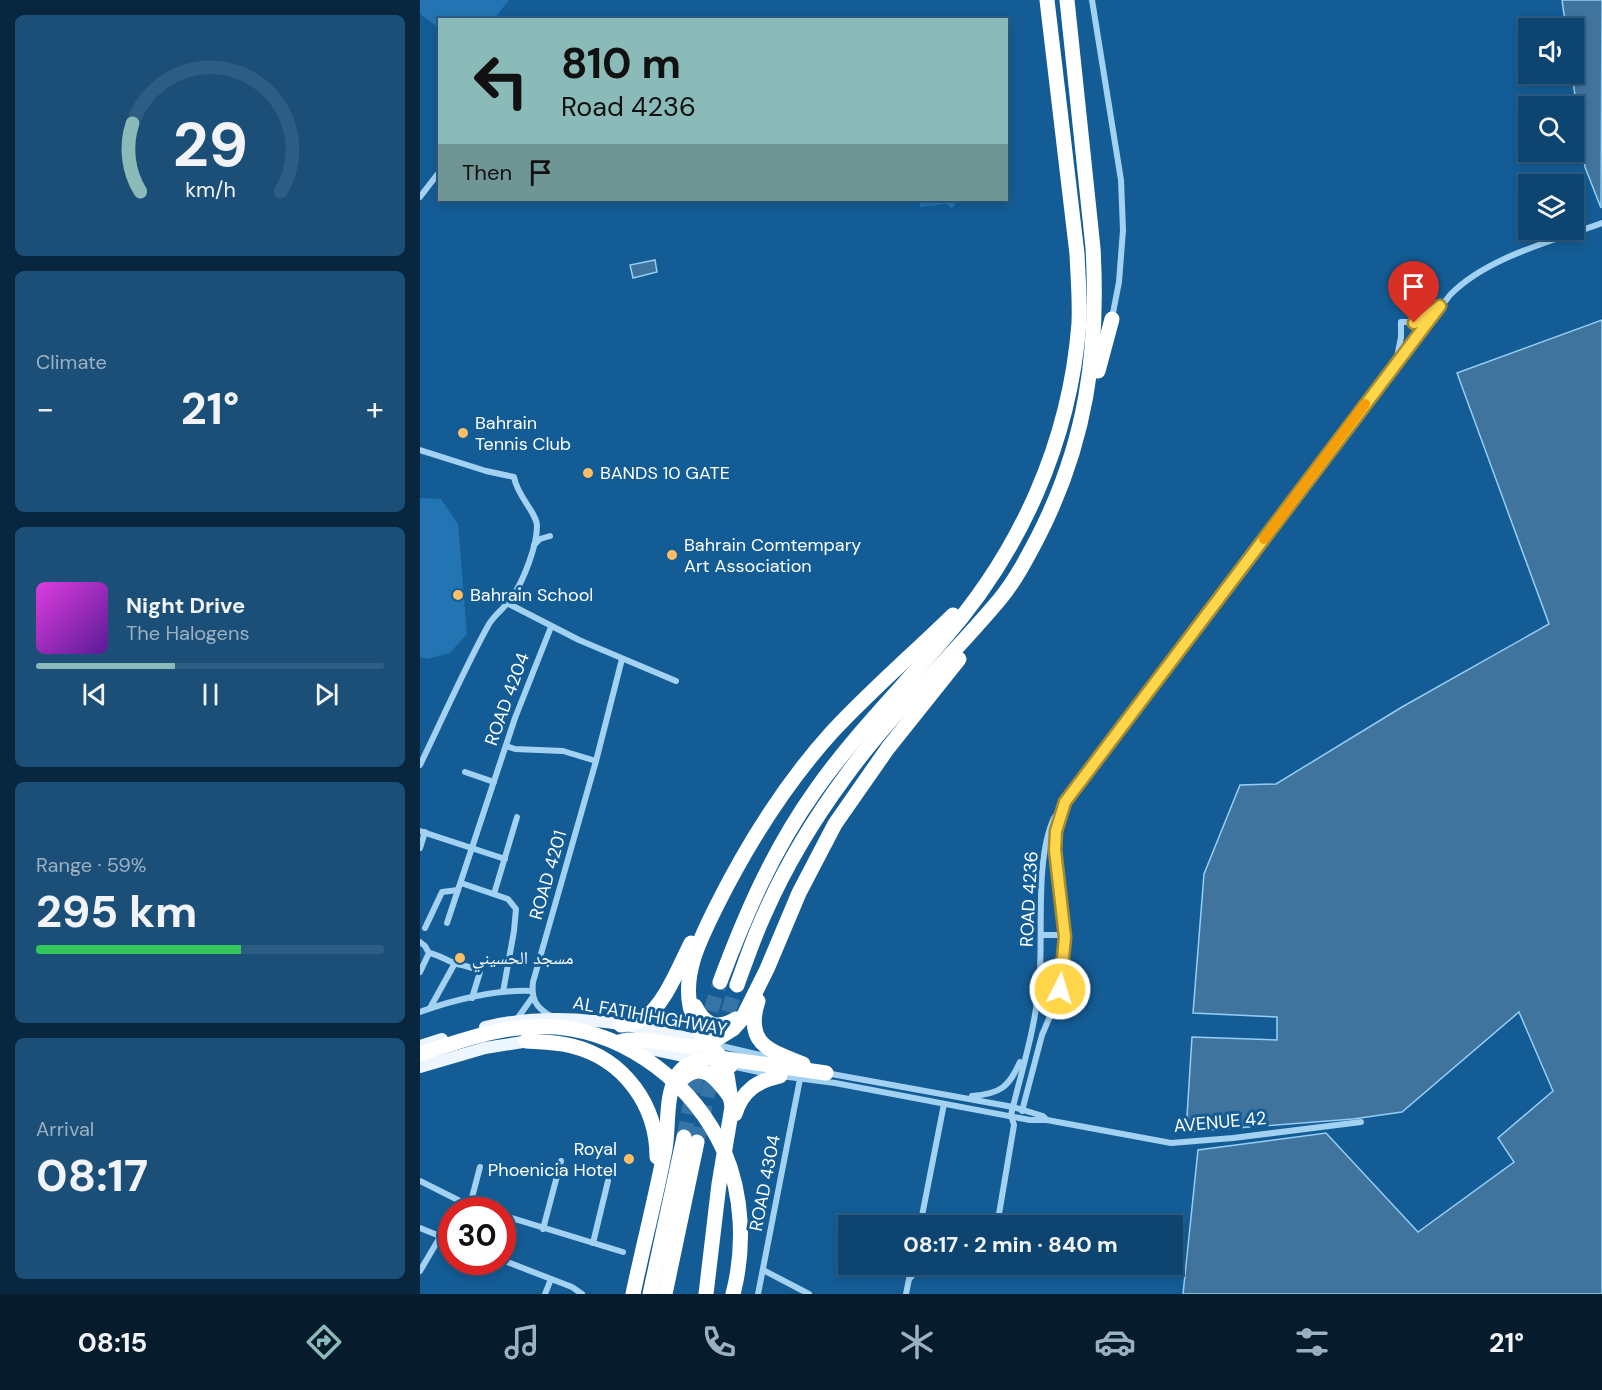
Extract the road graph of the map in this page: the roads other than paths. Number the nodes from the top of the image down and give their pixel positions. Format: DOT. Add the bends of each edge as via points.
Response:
graph roads {
  1 [pos="1047,0"];
  2 [pos="1067,0"];
  3 [pos="1092,0"];
  4 [pos="438,174"];
  5 [pos="420,197"];
  6 [pos="1602,223"];
  7 [pos="1440,306"];
  8 [pos="1112,319"];
  9 [pos="1395,366"];
  10 [pos="1085,402"];
  11 [pos="420,450"];
  12 [pos="550,536"];
  13 [pos="532,548"];
  14 [pos="1000,565"];
  15 [pos="1002,597"];
  16 [pos="507,603"];
  17 [pos="551,627"];
  18 [pos="621,659"];
  19 [pos="676,681"];
  20 [pos="506,746"];
  21 [pos="596,761"];
  22 [pos="420,765"];
  23 [pos="465,772"];
  24 [pos="494,782"];
  25 [pos="1065,802"];
  26 [pos="517,817"];
  27 [pos="423,832"];
  28 [pos="420,848"];
  29 [pos="473,848"];
  30 [pos="505,860"];
  31 [pos="461,883"];
  32 [pos="458,890"];
  33 [pos="494,894"];
  34 [pos="721,898"];
  35 [pos="447,923"];
  36 [pos="425,928"];
  37 [pos="1065,934"];
  38 [pos="1042,935"];
  39 [pos="420,942"];
  40 [pos="429,953"];
  41 [pos="455,963"];
  42 [pos="767,969"];
  43 [pos="420,972"];
  44 [pos="720,982"];
  45 [pos="737,985"];
  46 [pos="1039,986"];
  47 [pos="1060,989"];
  48 [pos="688,990"];
  49 [pos="503,992"];
  50 [pos="532,995"];
  51 [pos="472,998"];
  52 [pos="750,1004"];
  53 [pos="430,1008"];
  54 [pos="420,1012"];
  55 [pos="555,1018"];
  56 [pos="516,1020"];
  57 [pos="621,1025"];
  58 [pos="526,1041"];
  59 [pos="619,1042"];
  60 [pos="420,1046"];
  61 [pos="1027,1048"];
  62 [pos="712,1053"];
  63 [pos="420,1054"];
  64 [pos="420,1067"];
  65 [pos="802,1071"];
  66 [pos="826,1073"];
  67 [pos="780,1076"];
  68 [pos="875,1082"];
  69 [pos="672,1088"];
  70 [pos="873,1091"];
  71 [pos="962,1097"];
  72 [pos="732,1099"];
  73 [pos="944,1104"];
  74 [pos="1013,1107"];
  75 [pos="1022,1109"];
  76 [pos="1011,1115"];
  77 [pos="1020,1118"];
  78 [pos="1047,1120"];
  79 [pos="1361,1122"];
  80 [pos="1014,1125"];
  81 [pos="728,1134"];
  82 [pos="561,1161"];
  83 [pos="480,1167"];
  84 [pos="420,1180"];
  85 [pos="608,1181"];
  86 [pos="654,1195"];
  87 [pos="450,1197"];
  88 [pos="472,1197"];
  89 [pos="922,1215"];
  90 [pos="999,1215"];
  91 [pos="516,1220"];
  92 [pos="420,1228"];
  93 [pos="543,1229"];
  94 [pos="438,1236"];
  95 [pos="438,1240"];
  96 [pos="593,1243"];
  97 [pos="623,1252"];
  98 [pos="516,1265"];
  99 [pos="763,1270"];
  100 [pos="420,1271"];
  101 [pos="910,1275"];
  102 [pos="912,1275"];
  103 [pos="909,1278"];
  104 [pos="551,1279"];
  105 [pos="545,1294"];
  106 [pos="582,1294"];
  107 [pos="633,1294"];
  108 [pos="650,1294"];
  109 [pos="665,1294"];
  110 [pos="706,1294"];
  111 [pos="733,1294"];
  112 [pos="758,1294"];
  113 [pos="809,1294"];
  114 [pos="906,1294"];
  1 -- 14 [label="highway" via="1077,254 1079,320 1075,362 1055,446 1043,480"];
  2 -- 10 [label="highway" via="1095,284 1093,356"];
  3 -- 8 [label="street" via="1120,180 1123,230"];
  4 -- 5 [label="street"];
  6 -- 7 [label="street" via="1490,266 1460,285"];
  7 -- 9 [label="street, ROAD 4236"];
  7 -- 9 [label="street, ROAD 4236" via="1418,322 1401,322"];
  8 -- 10 [label="highway" via="1100,366"];
  9 -- 25 [label="street, ROAD 4236"];
  10 -- 15 [label="highway" via="1060,488 1028,555"];
  11 -- 13 [label="street" via="514,477 518,492 536,518"];
  12 -- 13 [label="street" via="540,539"];
  13 -- 16 [label="street" via="524,575"];
  14 -- 34 [label="highway" via="985,575 958,610 831,734 760,828"];
  14 -- 44 [label="highway" via="961,619 886,702 813,793 766,870"];
  15 -- 42 [label="highway" via="984,627 850,801 818,854"];
  15 -- 45 [label="highway" via="893,718 827,802 765,913"];
  16 -- 17 [label="street"];
  16 -- 22 [label="street" via="490,623"];
  17 -- 18 [label="street"];
  17 -- 20 [label="street, ROAD 4204"];
  18 -- 19 [label="street"];
  18 -- 21 [label="street, ROAD 4201"];
  20 -- 21 [label="street" via="563,751"];
  20 -- 24 [label="street, ROAD 4204"];
  21 -- 50 [label="street, ROAD 4201"];
  23 -- 24 [label="street"];
  24 -- 29 [label="street, ROAD 4204"];
  25 -- 37 [label="street, ROAD 4236" via="1055,850"];
  25 -- 38 [label="street, ROAD 4236" via="1051,825 1046,843"];
  26 -- 30 [label="street"];
  27 -- 28 [label="street"];
  27 -- 29 [label="street"];
  29 -- 30 [label="street"];
  29 -- 31 [label="street, ROAD 4204"];
  30 -- 33 [label="street"];
  31 -- 32 [label="street, ROAD 4204"];
  31 -- 33 [label="street"];
  32 -- 35 [label="street, ROAD 4204"];
  32 -- 36 [label="street" via="442,892"];
  33 -- 49 [label="street" via="508,899 516,909"];
  34 -- 48 [label="highway" via="700,941"];
  34 -- 57 [label="highway" via="653,1009 645,1018"];
  37 -- 38 [label="street"];
  37 -- 47 [label="street, ROAD 4236"];
  38 -- 46 [label="street, ROAD 4236"];
  39 -- 40 [label="street"];
  40 -- 41 [label="street"];
  40 -- 43 [label="street"];
  41 -- 51 [label="street" via="480,972"];
  41 -- 53 [label="street"];
  42 -- 52 [label="highway"];
  42 -- 65 [label="highway" via="753,1020 756,1036 763,1046"];
  46 -- 47 [label="street"];
  46 -- 61 [label="street, ROAD 4236"];
  47 -- 75 [label="street, ROAD 4236" via="1042,1035"];
  48 -- 52 [label="highway" via="700,1015 712,1024 729,1023"];
  48 -- 62 [label="highway" via="693,1019"];
  49 -- 50 [label="street"];
  49 -- 51 [label="street"];
  50 -- 55 [label="street" via="539,1007"];
  50 -- 56 [label="street, ROAD 4201"];
  51 -- 53 [label="street"];
  52 -- 62 [label="highway"];
  53 -- 54 [label="street"];
  55 -- 56 [label="main road, AL FATIH HIGHWAY"];
  55 -- 57 [label="main road, AL FATIH HIGHWAY"];
  56 -- 60 [label="main road, AL FATIH HIGHWAY"];
  57 -- 62 [label="main road, AL FATIH HIGHWAY"];
  58 -- 59 [label="main road, AL FATIH HIGHWAY" via="589,1038"];
  58 -- 64 [label="main road, AL FATIH HIGHWAY" via="484,1048"];
  58 -- 86 [label="highway" via="585,1050 606,1060 629,1080 655,1129"];
  59 -- 62 [label="highway" via="635,1040"];
  61 -- 71 [label="street" via="1002,1089"];
  61 -- 74 [label="street, ROAD 4236"];
  62 -- 65 [label="street, AVENUE 42"];
  62 -- 66 [label="highway" via="778,1068"];
  62 -- 67 [label="street, AVENUE 42"];
  62 -- 69 [label="highway" via="683,1069"];
  62 -- 72 [label="highway" via="727,1075"];
  63 -- 111 [label="highway" via="515,1027 564,1028 602,1037 637,1053 680,1087 702,1113 724,1152 740,1214 741,1247"];
  65 -- 66 [label="street, AVENUE 42"];
  65 -- 67 [label="street, AVENUE 42"];
  65 -- 70 [label="street, AVENUE 42"];
  65 -- 99 [label="street, ROAD 4304"];
  66 -- 68 [label="street, AVENUE 42"];
  67 -- 81 [label="highway" via="756,1085 742,1096"];
  68 -- 70 [label="street"];
  68 -- 71 [label="street, AVENUE 42"];
  69 -- 72 [label="highway" via="688,1073 701,1071 719,1082"];
  69 -- 86 [label="highway"];
  70 -- 73 [label="street, AVENUE 42"];
  71 -- 74 [label="street, AVENUE 42"];
  72 -- 81 [label="highway"];
  73 -- 76 [label="street, AVENUE 42"];
  73 -- 89 [label="street"];
  74 -- 75 [label="street, AVENUE 42"];
  74 -- 76 [label="street"];
  75 -- 77 [label="street"];
  75 -- 78 [label="street, AVENUE 42"];
  76 -- 77 [label="street, AVENUE 42"];
  76 -- 80 [label="street"];
  77 -- 78 [label="street, AVENUE 42"];
  77 -- 80 [label="street"];
  78 -- 79 [label="street, AVENUE 42" via="1171,1143"];
  80 -- 90 [label="street"];
  81 -- 110 [label="highway"];
  82 -- 93 [label="street"];
  83 -- 88 [label="street"];
  84 -- 87 [label="street"];
  85 -- 96 [label="street"];
  86 -- 107 [label="highway"];
  91 -- 93 [label="street"];
  92 -- 94 [label="street"];
  93 -- 96 [label="street"];
  95 -- 100 [label="street"];
  96 -- 97 [label="street"];
  98 -- 104 [label="street"];
  99 -- 112 [label="street, ROAD 4304"];
  99 -- 113 [label="street"];
  101 -- 103 [label="street"];
  102 -- 103 [label="street"];
  103 -- 114 [label="street"];
  104 -- 105 [label="street"];
  104 -- 106 [label="street"];
  108 -- 109 [label="highway" via="691,1140"];
}
